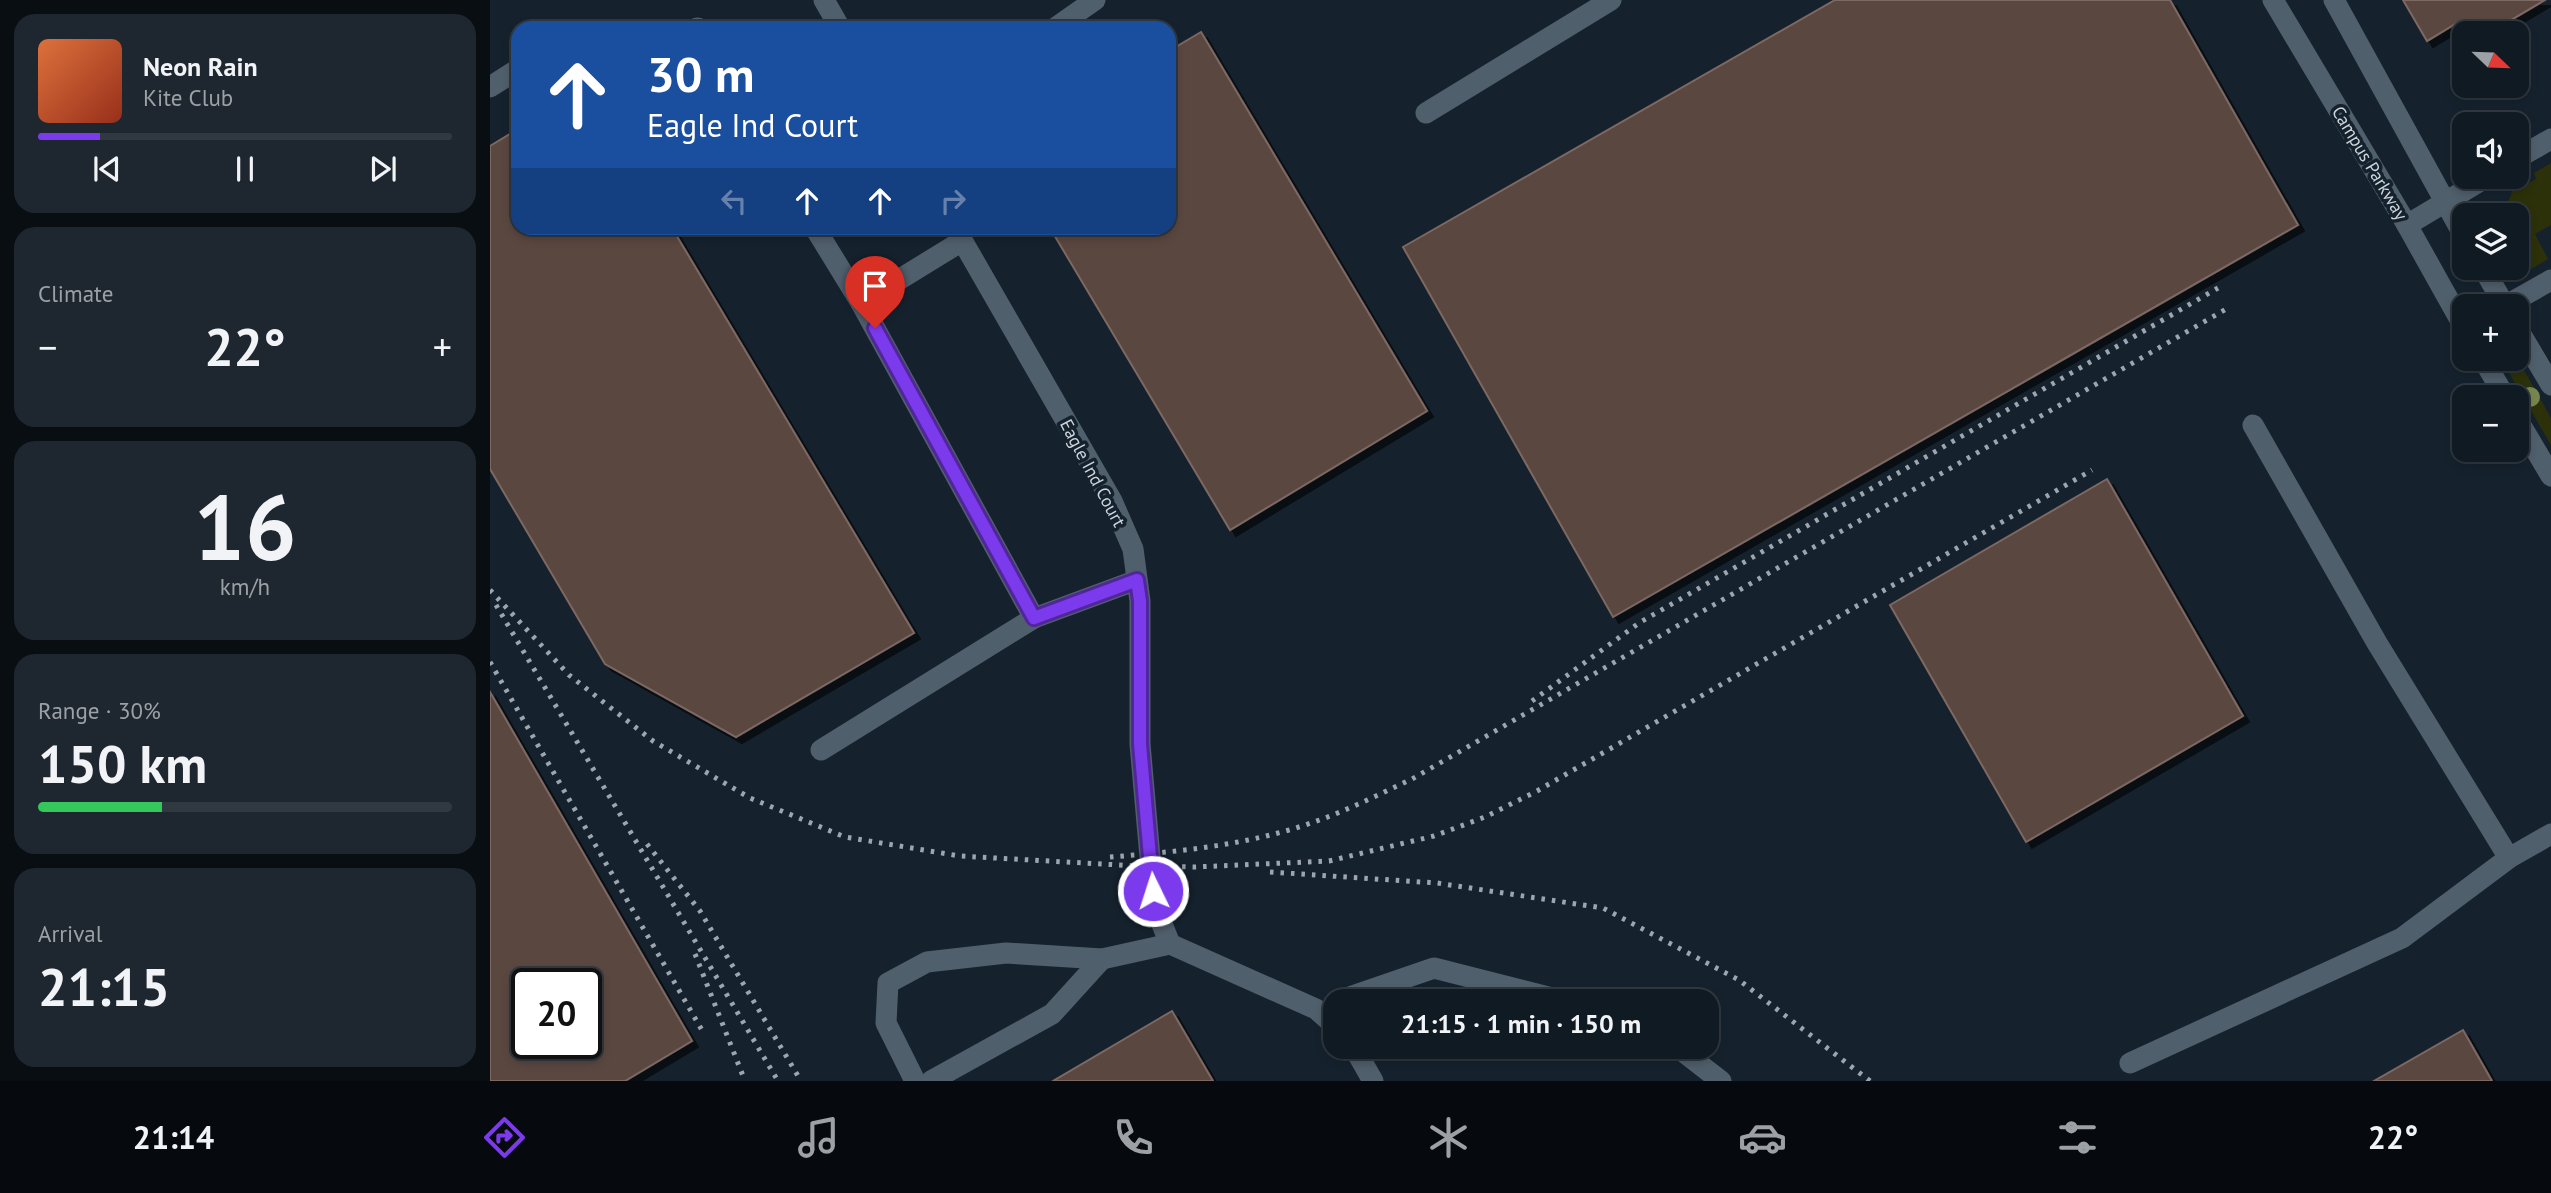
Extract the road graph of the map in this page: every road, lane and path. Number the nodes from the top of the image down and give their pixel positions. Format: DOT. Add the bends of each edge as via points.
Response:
graph roads {
  1 [pos="824,0"];
  2 [pos="1095,0"];
  3 [pos="1611,0"];
  4 [pos="2273,0"];
  5 [pos="2334,0"];
  6 [pos="836,21"];
  7 [pos="1065,21"];
  8 [pos="511,74"];
  9 [pos="490,87"];
  10 [pos="1426,113"];
  11 [pos="2551,139"];
  12 [pos="2529,152"];
  13 [pos="2467,189"];
  14 [pos="2445,202"];
  15 [pos="2452,215"];
  16 [pos="2407,225"];
  17 [pos="819,235"];
  18 [pos="958,235"];
  19 [pos="960,235"];
  20 [pos="2551,280"];
  21 [pos="2526,294"];
  22 [pos="861,303"];
  23 [pos="2452,306"];
  24 [pos="2529,348"];
  25 [pos="2551,385"];
  26 [pos="2253,425"];
  27 [pos="2529,439"];
  28 [pos="2551,476"];
  29 [pos="1137,580"];
  30 [pos="1034,618"];
  31 [pos="821,750"];
  32 [pos="2551,834"];
  33 [pos="2509,858"];
  34 [pos="1170,944"];
  35 [pos="1102,959"];
  36 [pos="1373,989"];
  37 [pos="1517,989"];
  38 [pos="1323,1001"];
  39 [pos="1360,1059"];
  40 [pos="1693,1059"];
  41 [pos="2130,1063"];
  42 [pos="915,1081"];
  43 [pos="931,1081"];
  44 [pos="1373,1081"];
  45 [pos="1721,1081"];
  1 -- 6 [label="street"];
  2 -- 7 [label="street"];
  3 -- 10 [label="street"];
  4 -- 16 [label="street, Campus Parkway"];
  5 -- 14 [label="street"];
  8 -- 9 [label="street"];
  11 -- 12 [label="street"];
  13 -- 14 [label="street"];
  14 -- 15 [label="street"];
  14 -- 16 [label="street"];
  16 -- 23 [label="street, Campus Parkway"];
  17 -- 22 [label="street"];
  18 -- 22 [label="street"];
  19 -- 29 [label="street, Eagle Ind Court" via="1112,501 1133,549"];
  20 -- 21 [label="street"];
  22 -- 30 [label="street"];
  24 -- 25 [label="street"];
  26 -- 33 [label="street" via="2376,643"];
  27 -- 28 [label="street"];
  29 -- 30 [label="street"];
  29 -- 34 [label="street, Eagle Ind Court" via="1140,744 1153,891"];
  30 -- 31 [label="street"];
  32 -- 33 [label="street"];
  33 -- 41 [label="street" via="2402,937"];
  34 -- 35 [label="street"];
  34 -- 38 [label="street"];
  35 -- 42 [label="street" via="1006,953 927,962 888,983 886,1023"];
  35 -- 43 [label="street" via="1052,1014"];
  36 -- 37 [label="street" via="1434,968"];
  39 -- 44 [label="street"];
  40 -- 45 [label="street"];
}
